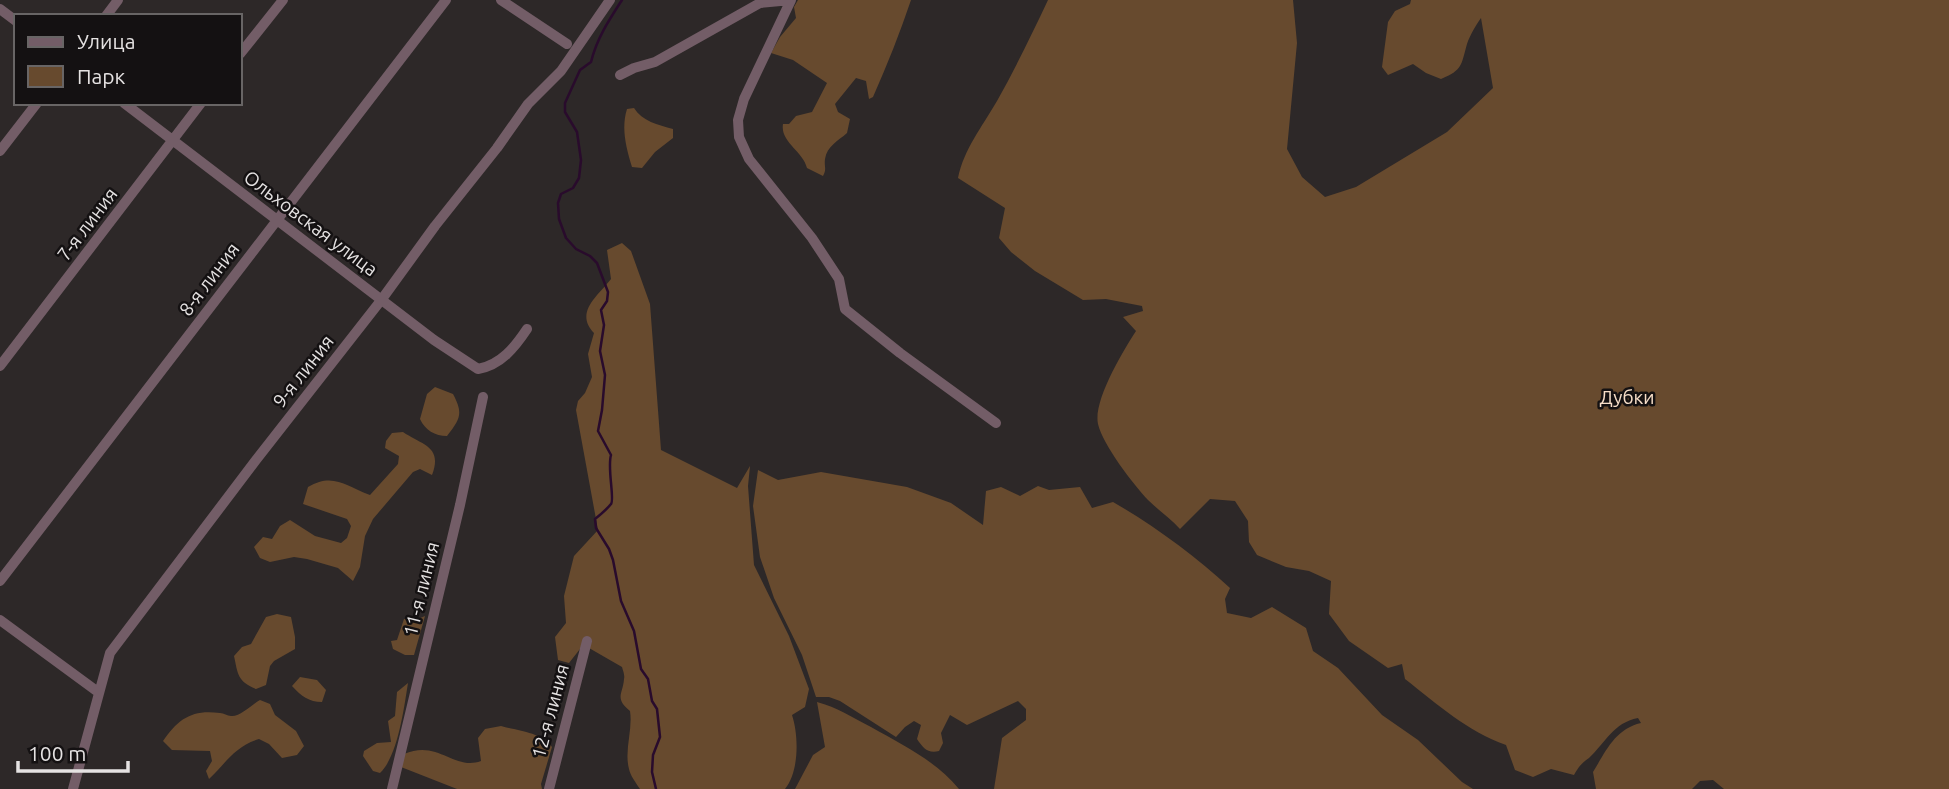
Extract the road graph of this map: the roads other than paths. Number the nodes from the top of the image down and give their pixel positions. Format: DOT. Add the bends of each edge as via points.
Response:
graph roads {
  1 [pos="283,0"];
  2 [pos="446,0"];
  3 [pos="501,0"];
  4 [pos="610,0"];
  5 [pos="791,0"];
  6 [pos="568,44"];
  7 [pos="242,51"];
  8 [pos="620,75"];
  9 [pos="35,105"];
  10 [pos="127,105"];
  11 [pos="199,105"];
  12 [pos="173,140"];
  13 [pos="0,151"];
  14 [pos="276,219"];
  15 [pos="382,299"];
  16 [pos="527,329"];
  17 [pos="0,366"];
  18 [pos="483,397"];
  19 [pos="996,423"];
  20 [pos="0,580"];
  21 [pos="0,620"];
  22 [pos="587,641"];
  23 [pos="97,692"];
  24 [pos="73,789"];
  25 [pos="392,789"];
  26 [pos="549,789"];
  1 -- 7 [label="street"];
  2 -- 14 [label="street, 8-я линия"];
  3 -- 6 [label="street"];
  4 -- 15 [label="street, 9-я линия" via="561,71 528,104"];
  5 -- 8 [label="street" via="760,3 655,62"];
  5 -- 19 [label="street" via="738,120 739,137 749,159 839,279 845,309"];
  9 -- 13 [label="street"];
  10 -- 12 [label="street, Ольховская улица"];
  11 -- 12 [label="street, 7-я линия"];
  12 -- 14 [label="street, Ольховская улица"];
  12 -- 17 [label="street, 7-я линия"];
  14 -- 15 [label="street, Ольховская улица"];
  14 -- 20 [label="street, 8-я линия"];
  15 -- 16 [label="street, Ольховская улица" via="478,369 504,358"];
  15 -- 23 [label="street, 9-я линия" via="110,653"];
  18 -- 25 [label="street, 11-я линия"];
  21 -- 23 [label="street"];
  22 -- 26 [label="street, 12-я линия"];
  23 -- 24 [label="street, 9-я линия"];
}
